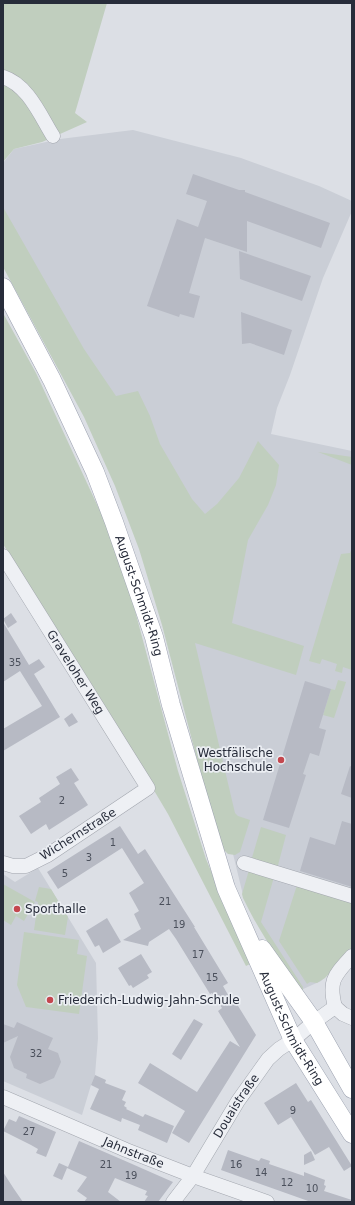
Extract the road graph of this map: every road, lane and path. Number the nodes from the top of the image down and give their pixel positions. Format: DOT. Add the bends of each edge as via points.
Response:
graph roads {
  1 [pos="3,77"];
  2 [pos="53,136"];
  3 [pos="3,287"];
  4 [pos="5,564"];
  5 [pos="148,788"];
  6 [pos="3,863"];
  7 [pos="244,863"];
  8 [pos="352,896"];
  9 [pos="239,918"];
  10 [pos="352,956"];
  11 [pos="335,1007"];
  12 [pos="352,1018"];
  13 [pos="314,1022"];
  14 [pos="293,1040"];
  15 [pos="352,1088"];
  16 [pos="3,1097"];
  17 [pos="352,1134"];
  18 [pos="193,1176"];
  19 [pos="173,1202"];
  20 [pos="267,1202"];
  1 -- 2 [label="street" via="20,87 30,98"];
  3 -- 9 [label="main road, August-Schmidt-Ring" via="52,380 95,472 114,522 154,638 221,874"];
  4 -- 5 [label="street, Graveloher Weg"];
  5 -- 6 [label="street, Wichernstraße" via="48,855 26,866"];
  7 -- 8 [label="street"];
  9 -- 13 [label="main road, August-Schmidt-Ring"];
  9 -- 14 [label="main road, August-Schmidt-Ring"];
  10 -- 11 [label="street" via="334,978 332,996"];
  11 -- 12 [label="street"];
  11 -- 13 [label="street, Douaistraße"];
  13 -- 14 [label="street, Douaistraße"];
  13 -- 15 [label="main road, August-Schmidt-Ring"];
  14 -- 17 [label="main road, August-Schmidt-Ring"];
  14 -- 18 [label="street, Douaistraße" via="268,1059 238,1101"];
  16 -- 18 [label="street, Jahnstraße"];
  18 -- 19 [label="street, Douaistraße"];
  18 -- 20 [label="street, Jahnstraße"];
}
